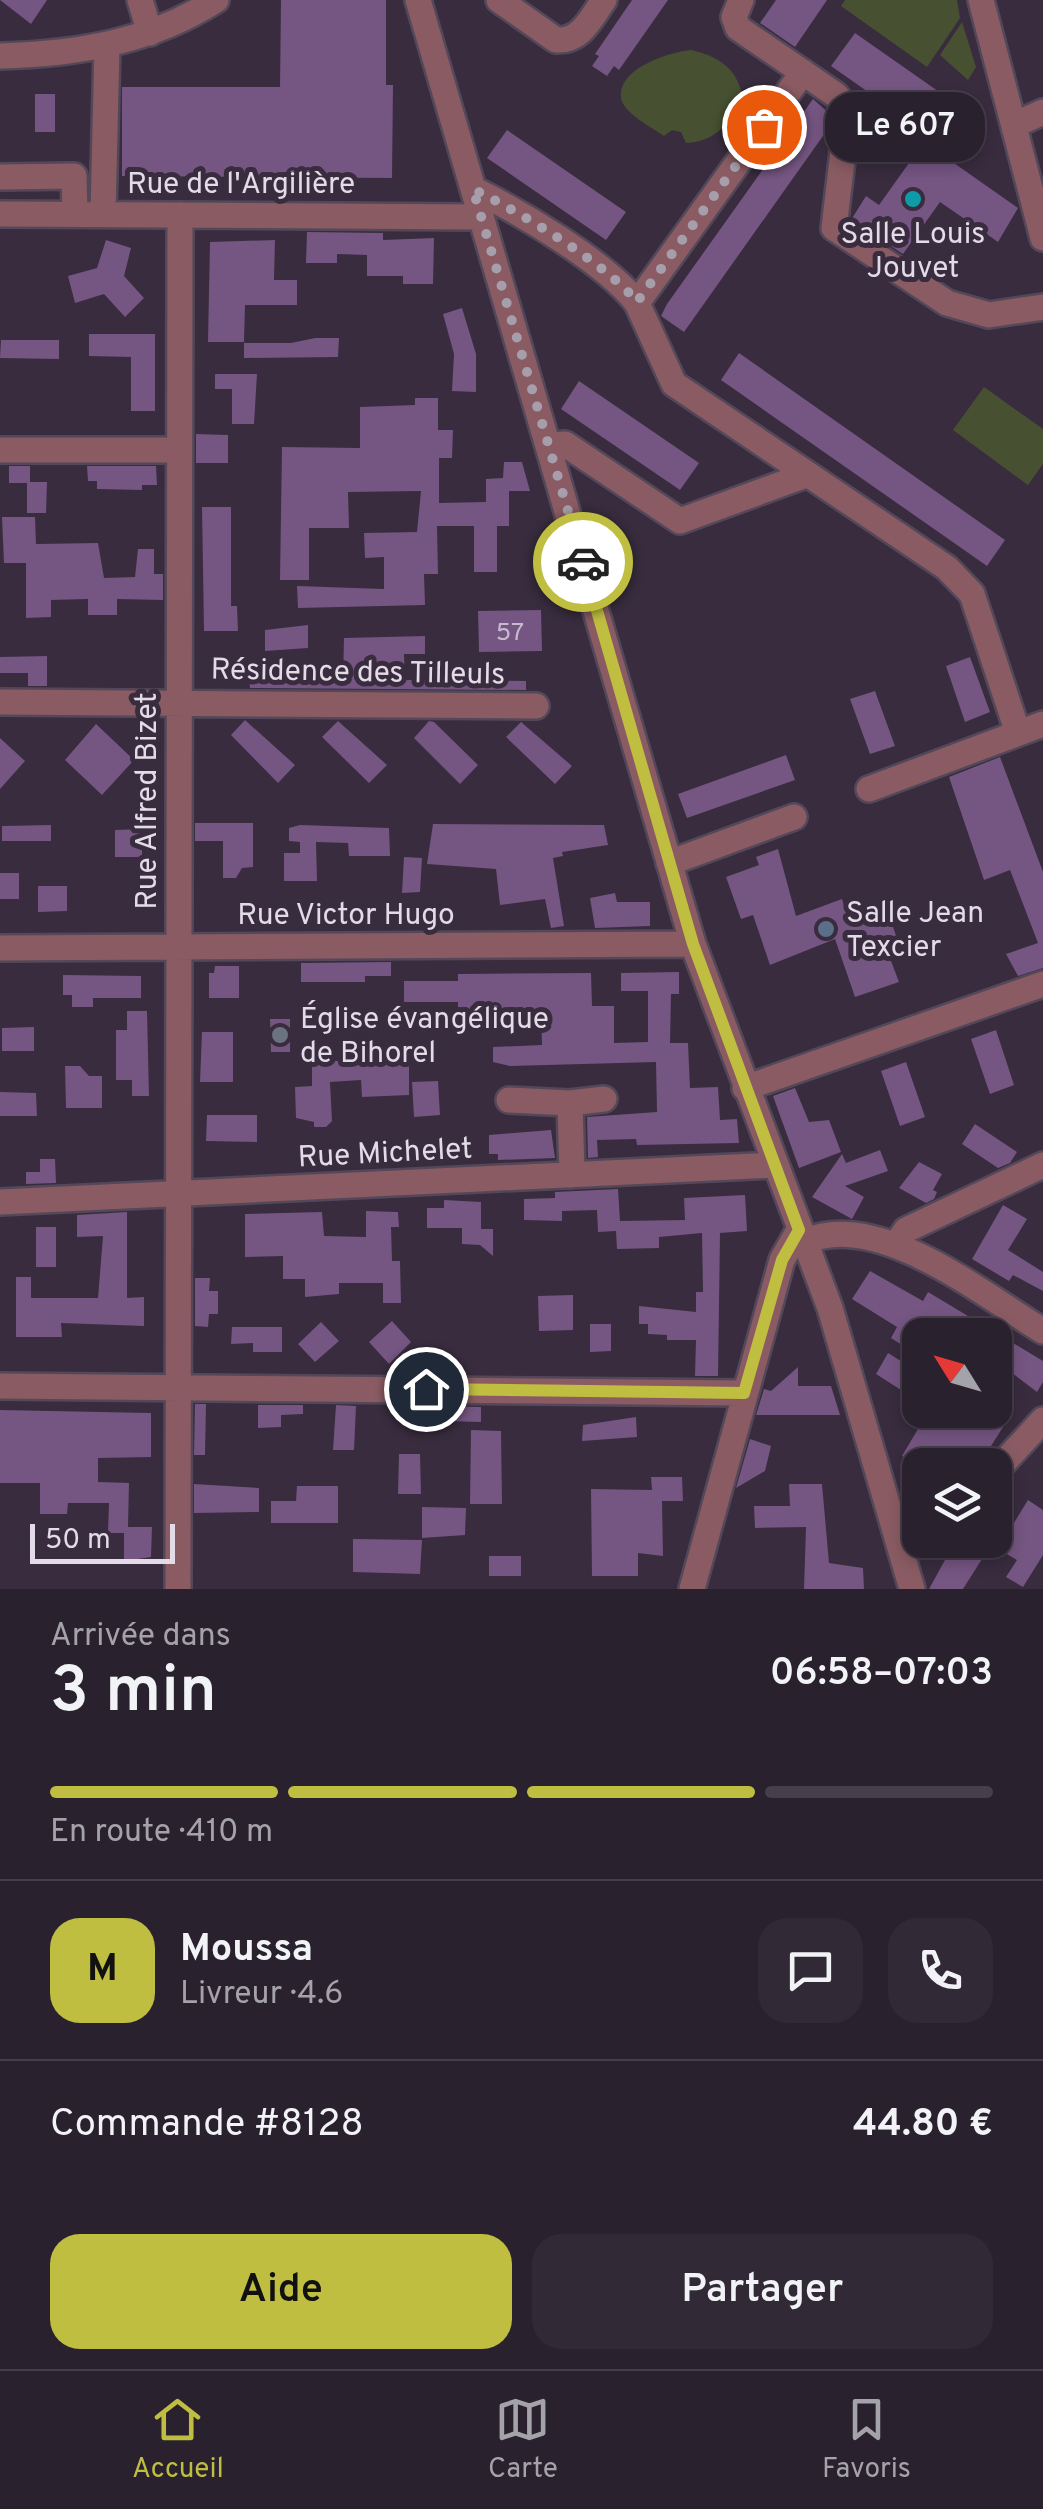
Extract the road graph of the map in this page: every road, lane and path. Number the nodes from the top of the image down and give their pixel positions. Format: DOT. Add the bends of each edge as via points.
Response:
graph roads {
  1 [pos="140,0"];
  2 [pos="216,0"];
  3 [pos="418,0"];
  4 [pos="499,0"];
  5 [pos="604,0"];
  6 [pos="741,0"];
  7 [pos="981,0"];
  8 [pos="150,33"];
  9 [pos="106,46"];
  10 [pos="0,56"];
  11 [pos="802,72"];
  12 [pos="1043,112"];
  13 [pos="1014,125"];
  14 [pos="0,177"];
  15 [pos="473,189"];
  16 [pos="0,214"];
  17 [pos="75,214"];
  18 [pos="102,214"];
  19 [pos="180,215"];
  20 [pos="481,216"];
  21 [pos="1043,238"];
  22 [pos="637,302"];
  23 [pos="1043,307"];
  24 [pos="550,446"];
  25 [pos="0,450"];
  26 [pos="179,450"];
  27 [pos="806,475"];
  28 [pos="0,702"];
  29 [pos="179,702"];
  30 [pos="536,706"];
  31 [pos="1043,724"];
  32 [pos="1018,733"];
  33 [pos="868,789"];
  34 [pos="794,817"];
  35 [pos="669,863"];
  36 [pos="693,944"];
  37 [pos="0,948"];
  38 [pos="178,948"];
  39 [pos="1043,984"];
  40 [pos="745,1088"];
  41 [pos="510,1100"];
  42 [pos="604,1100"];
  43 [pos="570,1102"];
  44 [pos="773,1165"];
  45 [pos="1043,1165"];
  46 [pos="572,1175"];
  47 [pos="177,1194"];
  48 [pos="0,1202"];
  49 [pos="802,1236"];
  50 [pos="897,1243"];
  51 [pos="1043,1331"];
  52 [pos="0,1386"];
  53 [pos="178,1386"];
  54 [pos="744,1393"];
  55 [pos="1043,1420"];
  56 [pos="1012,1454"];
  57 [pos="902,1513"];
  58 [pos="911,1558"];
  59 [pos="178,1589"];
  60 [pos="692,1589"];
  61 [pos="912,1589"];
  1 -- 8 [label="street"];
  2 -- 8 [label="street"];
  3 -- 15 [label="street"];
  4 -- 5 [label="street" via="565,41 579,34"];
  6 -- 11 [label="street" via="734,17 738,28"];
  7 -- 13 [label="street"];
  8 -- 9 [label="street"];
  9 -- 10 [label="street"];
  9 -- 18 [label="street"];
  11 -- 22 [label="street"];
  11 -- 23 [label="street" via="848,110 834,228 947,303 988,314"];
  12 -- 13 [label="street"];
  13 -- 21 [label="street"];
  14 -- 17 [label="street" via="74,176"];
  15 -- 20 [label="street"];
  15 -- 22 [label="street" via="517,212"];
  16 -- 17 [label="street, Rue de l'Argilière"];
  17 -- 18 [label="street, Rue de l'Argilière"];
  18 -- 19 [label="street, Rue de l'Argilière"];
  19 -- 20 [label="street, Rue de l'Argilière"];
  19 -- 26 [label="street, Rue Alfred Bizet"];
  20 -- 24 [label="street"];
  22 -- 27 [label="street" via="674,384"];
  24 -- 27 [label="street" via="565,444 680,522"];
  24 -- 35 [label="street"];
  25 -- 26 [label="street"];
  26 -- 29 [label="street, Rue Alfred Bizet"];
  27 -- 32 [label="street" via="947,568 972,594"];
  28 -- 29 [label="street, Résidence des Tilleuls"];
  29 -- 30 [label="street, Résidence des Tilleuls"];
  29 -- 38 [label="street, Rue Alfred Bizet"];
  31 -- 32 [label="street"];
  32 -- 33 [label="street"];
  34 -- 35 [label="street"];
  35 -- 36 [label="street"];
  36 -- 38 [label="street, Rue Victor Hugo"];
  36 -- 40 [label="street"];
  37 -- 38 [label="street, Rue Victor Hugo"];
  38 -- 47 [label="street, Rue Alfred Bizet"];
  39 -- 40 [label="street"];
  40 -- 44 [label="street"];
  41 -- 43 [label="street"];
  42 -- 43 [label="street"];
  43 -- 46 [label="street"];
  44 -- 46 [label="street, Rue Michelet"];
  44 -- 49 [label="street"];
  45 -- 50 [label="street" via="906,1230"];
  46 -- 47 [label="street, Rue Michelet"];
  47 -- 48 [label="street, Rue Michelet"];
  47 -- 53 [label="street, Rue Alfred Bizet"];
  49 -- 50 [label="street" via="825,1232"];
  49 -- 54 [label="street" via="782,1260"];
  49 -- 57 [label="street"];
  50 -- 51 [label="street"];
  52 -- 53 [label="street"];
  53 -- 54 [label="street"];
  53 -- 59 [label="street, Rue Alfred Bizet"];
  54 -- 60 [label="street"];
  55 -- 56 [label="street"];
  58 -- 61 [label="street"];
}
